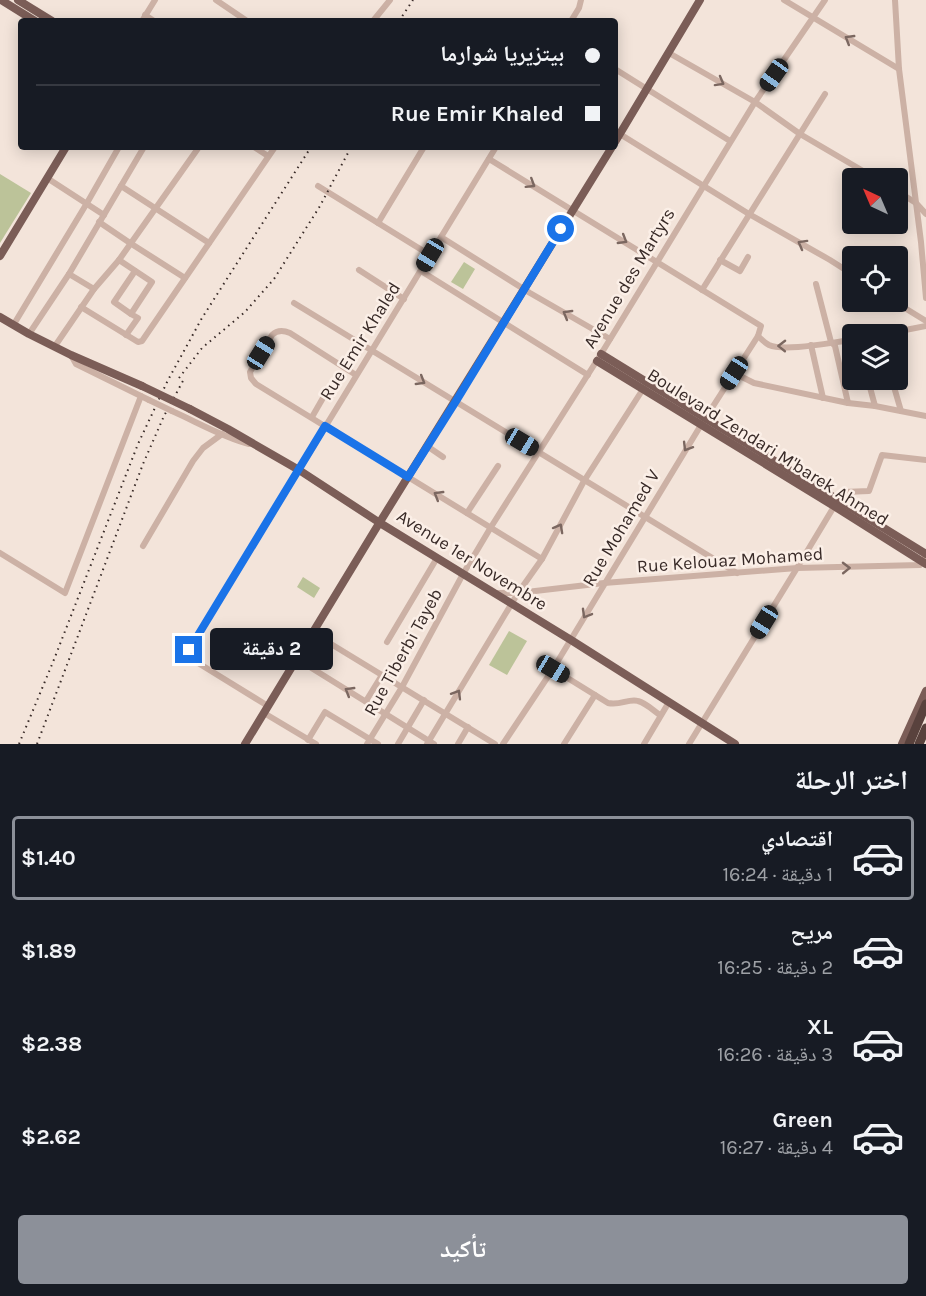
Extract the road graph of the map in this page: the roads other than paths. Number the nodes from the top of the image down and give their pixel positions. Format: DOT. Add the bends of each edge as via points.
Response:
graph roads {
  1 [pos="1,0"];
  2 [pos="18,0"];
  3 [pos="155,0"];
  4 [pos="216,0"];
  5 [pos="390,0"];
  6 [pos="581,0"];
  7 [pos="700,0"];
  8 [pos="784,0"];
  9 [pos="825,0"];
  10 [pos="896,0"];
  11 [pos="30,18"];
  12 [pos="47,18"];
  13 [pos="144,18"];
  14 [pos="243,18"];
  15 [pos="375,18"];
  16 [pos="573,18"];
  17 [pos="813,18"];
  18 [pos="669,53"];
  19 [pos="899,69"];
  20 [pos="618,71"];
  21 [pos="646,88"];
  22 [pos="825,94"];
  23 [pos="755,102"];
  24 [pos="618,134"];
  25 [pos="800,134"];
  26 [pos="618,137"];
  27 [pos="730,141"];
  28 [pos="64,150"];
  29 [pos="117,150"];
  30 [pos="142,150"];
  31 [pos="197,150"];
  32 [pos="259,150"];
  33 [pos="273,150"];
  34 [pos="422,150"];
  35 [pos="494,150"];
  36 [pos="610,150"];
  37 [pos="268,156"];
  38 [pos="489,159"];
  39 [pos="858,168"];
  40 [pos="47,178"];
  41 [pos="121,186"];
  42 [pos="318,186"];
  43 [pos="703,186"];
  44 [pos="908,198"];
  45 [pos="87,203"];
  46 [pos="916,203"];
  47 [pos="926,204"];
  48 [pos="156,209"];
  49 [pos="572,210"];
  50 [pos="104,214"];
  51 [pos="749,214"];
  52 [pos="926,214"];
  53 [pos="99,222"];
  54 [pos="378,223"];
  55 [pos="441,237"];
  56 [pos="130,243"];
  57 [pos="209,243"];
  58 [pos="430,255"];
  59 [pos="0,256"];
  60 [pos="748,257"];
  61 [pos="119,260"];
  62 [pos="720,260"];
  63 [pos="657,261"];
  64 [pos="842,268"];
  65 [pos="358,270"];
  66 [pos="135,271"];
  67 [pos="421,271"];
  68 [pos="69,274"];
  69 [pos="185,278"];
  70 [pos="816,284"];
  71 [pos="94,289"];
  72 [pos="524,289"];
  73 [pos="702,290"];
  74 [pos="926,298"];
  75 [pos="404,299"];
  76 [pos="294,303"];
  77 [pos="81,308"];
  78 [pos="908,310"];
  79 [pos="131,314"];
  80 [pos="0,317"];
  81 [pos="926,321"];
  82 [pos="503,322"];
  83 [pos="14,324"];
  84 [pos="926,326"];
  85 [pos="908,330"];
  86 [pos="30,334"];
  87 [pos="126,335"];
  88 [pos="758,336"];
  89 [pos="610,339"];
  90 [pos="842,341"];
  91 [pos="831,342"];
  92 [pos="811,345"];
  93 [pos="55,346"];
  94 [pos="371,351"];
  95 [pos="71,355"];
  96 [pos="599,358"];
  97 [pos="734,373"];
  98 [pos="356,375"];
  99 [pos="588,375"];
  100 [pos="645,386"];
  101 [pos="871,390"];
  102 [pos="895,390"];
  103 [pos="327,391"];
  104 [pos="141,396"];
  105 [pos="823,398"];
  106 [pos="456,401"];
  107 [pos="848,403"];
  108 [pos="875,406"];
  109 [pos="901,411"];
  110 [pos="926,416"];
  111 [pos="312,417"];
  112 [pos="703,422"];
  113 [pos="325,426"];
  114 [pos="222,434"];
  115 [pos="258,446"];
  116 [pos="427,446"];
  117 [pos="539,453"];
  118 [pos="443,457"];
  119 [pos="926,459"];
  120 [pos="498,466"];
  121 [pos="299,470"];
  122 [pos="408,477"];
  123 [pos="584,481"];
  124 [pos="836,503"];
  125 [pos="468,513"];
  126 [pos="645,518"];
  127 [pos="380,523"];
  128 [pos="491,527"];
  129 [pos="143,546"];
  130 [pos="0,553"];
  131 [pos="437,558"];
  132 [pos="542,559"];
  133 [pos="925,559"];
  134 [pos="797,568"];
  135 [pos="737,573"];
  136 [pos="463,574"];
  137 [pos="604,584"];
  138 [pos="494,593"];
  139 [pos="518,593"];
  140 [pos="511,603"];
  141 [pos="313,633"];
  142 [pos="571,640"];
  143 [pos="387,642"];
  144 [pos="297,659"];
  145 [pos="553,669"];
  146 [pos="382,675"];
  147 [pos="402,687"];
  148 [pos="926,690"];
  149 [pos="595,695"];
  150 [pos="424,700"];
  151 [pos="366,701"];
  152 [pos="669,702"];
  153 [pos="926,704"];
  154 [pos="266,710"];
  155 [pos="446,713"];
  156 [pos="386,714"];
  157 [pos="660,715"];
  158 [pos="701,723"];
  159 [pos="468,727"];
  160 [pos="408,728"];
  161 [pos="926,728"];
  162 [pos="308,740"];
  163 [pos="369,742"];
  164 [pos="430,743"];
  165 [pos="245,744"];
  166 [pos="316,744"];
  167 [pos="378,744"];
  168 [pos="398,744"];
  169 [pos="458,744"];
  170 [pos="495,744"];
  171 [pos="503,744"];
  172 [pos="564,744"];
  173 [pos="644,744"];
  174 [pos="689,744"];
  175 [pos="735,744"];
  176 [pos="902,744"];
  177 [pos="909,744"];
  178 [pos="919,744"];
  1 -- 11 [label="main road"];
  2 -- 12 [label="main road"];
  3 -- 13 [label="street"];
  4 -- 14 [label="street"];
  5 -- 15 [label="street"];
  6 -- 16 [label="street"];
  7 -- 18 [label="main road"];
  8 -- 17 [label="street"];
  9 -- 17 [label="street, Avenue des Martyrs"];
  10 -- 19 [label="street"];
  19 -- 17 [label="street, one-way"];
  17 -- 23 [label="street, Avenue des Martyrs"];
  18 -- 21 [label="main road"];
  18 -- 23 [label="street, one-way"];
  19 -- 46 [label="street"];
  20 -- 21 [label="street"];
  21 -- 24 [label="main road"];
  21 -- 27 [label="street"];
  22 -- 25 [label="street"];
  23 -- 25 [label="street"];
  23 -- 27 [label="street, Avenue des Martyrs"];
  25 -- 39 [label="street"];
  25 -- 51 [label="street"];
  26 -- 43 [label="street"];
  27 -- 43 [label="street, Avenue des Martyrs"];
  28 -- 40 [label="main road"];
  29 -- 45 [label="street"];
  30 -- 41 [label="street"];
  31 -- 48 [label="street"];
  32 -- 37 [label="street"];
  33 -- 37 [label="street"];
  34 -- 54 [label="street"];
  35 -- 38 [label="street, Rue Emir Khaled"];
  36 -- 49 [label="main road"];
  37 -- 57 [label="street"];
  38 -- 49 [label="street, one-way"];
  38 -- 55 [label="street, Rue Emir Khaled"];
  40 -- 45 [label="street"];
  40 -- 59 [label="main road"];
  41 -- 48 [label="street"];
  41 -- 50 [label="street"];
  42 -- 54 [label="street"];
  43 -- 51 [label="street"];
  43 -- 63 [label="street, Avenue des Martyrs"];
  44 -- 46 [label="street"];
  45 -- 50 [label="street"];
  45 -- 83 [label="street"];
  46 -- 47 [label="street"];
  46 -- 52 [label="street"];
  46 -- 74 [label="street"];
  48 -- 56 [label="street"];
  48 -- 57 [label="street"];
  49 -- 63 [label="street, one-way"];
  49 -- 72 [label="main road"];
  50 -- 53 [label="street"];
  51 -- 62 [label="street"];
  64 -- 51 [label="street, one-way"];
  53 -- 56 [label="street"];
  53 -- 68 [label="street"];
  54 -- 58 [label="street"];
  55 -- 58 [label="street, Rue Emir Khaled"];
  55 -- 72 [label="street"];
  56 -- 61 [label="street"];
  56 -- 69 [label="street"];
  57 -- 69 [label="street"];
  58 -- 67 [label="street, Rue Emir Khaled"];
  60 -- 62 [label="street" via="740,271"];
  61 -- 66 [label="street"];
  61 -- 71 [label="street"];
  62 -- 73 [label="street"];
  63 -- 73 [label="street"];
  63 -- 89 [label="street, Avenue des Martyrs"];
  65 -- 75 [label="street"];
  66 -- 79 [label="street" via="114,302"];
  66 -- 79 [label="street" via="152,282"];
  67 -- 75 [label="street, Rue Emir Khaled"];
  67 -- 82 [label="street"];
  68 -- 71 [label="street"];
  68 -- 86 [label="street"];
  69 -- 87 [label="street" via="142,341"];
  70 -- 91 [label="street"];
  71 -- 77 [label="street"];
  72 -- 82 [label="main road"];
  89 -- 72 [label="street, one-way"];
  73 -- 88 [label="street, Rue Mohamed V" via="761,326"];
  75 -- 94 [label="street, Rue Emir Khaled"];
  76 -- 94 [label="street"];
  77 -- 87 [label="street"];
  77 -- 93 [label="street"];
  78 -- 81 [label="street"];
  79 -- 87 [label="street" via="138,318"];
  80 -- 83 [label="main road, Avenue 1er Novembre"];
  82 -- 99 [label="street"];
  82 -- 106 [label="main road"];
  83 -- 86 [label="main road, Avenue 1er Novembre"];
  84 -- 85 [label="street"];
  86 -- 93 [label="main road, Avenue 1er Novembre"];
  92 -- 88 [label="street, one-way" via="771,346"];
  88 -- 97 [label="street, Rue Mohamed V"];
  89 -- 96 [label="street, Avenue des Martyrs"];
  90 -- 91 [label="street"];
  91 -- 92 [label="street"];
  91 -- 107 [label="street"];
  92 -- 105 [label="street"];
  93 -- 95 [label="main road, Avenue 1er Novembre"];
  94 -- 98 [label="street, Rue Emir Khaled"];
  94 -- 106 [label="street, one-way"];
  95 -- 104 [label="street" via="76,364"];
  95 -- 115 [label="main road, Avenue 1er Novembre, bridge" via="190,409"];
  96 -- 99 [label="street, Avenue des Martyrs"];
  96 -- 100 [label="main road, Boulevard Zendari M'barek Ahmed"];
  97 -- 105 [label="street" via="754,383"];
  97 -- 112 [label="street, Rue Mohamed V"];
  98 -- 111 [label="street" via="290,333 278,331 272,335 251,370 251,378"];
  98 -- 113 [label="street, Rue Emir Khaled"];
  99 -- 117 [label="street, Avenue des Martyrs"];
  100 -- 112 [label="main road, Boulevard Zendari M'barek Ahmed"];
  100 -- 123 [label="street"];
  101 -- 108 [label="street"];
  102 -- 109 [label="street"];
  103 -- 111 [label="street"];
  104 -- 114 [label="street, bridge"];
  104 -- 130 [label="street" via="65,593"];
  105 -- 107 [label="street"];
  106 -- 116 [label="main road"];
  106 -- 117 [label="street"];
  107 -- 108 [label="street"];
  108 -- 109 [label="street"];
  109 -- 110 [label="street"];
  111 -- 113 [label="street"];
  112 -- 124 [label="main road, Boulevard Zendari M'barek Ahmed"];
  112 -- 126 [label="street, Rue Mohamed V, one-way"];
  113 -- 121 [label="street, Rue Emir Khaled"];
  113 -- 122 [label="street"];
  114 -- 115 [label="street"];
  114 -- 129 [label="street" via="193,461"];
  115 -- 121 [label="main road, Avenue 1er Novembre"];
  116 -- 118 [label="street"];
  116 -- 122 [label="main road"];
  117 -- 123 [label="street"];
  117 -- 128 [label="street, Avenue des Martyrs"];
  119 -- 124 [label="street" via="882,455 869,491 844,492"];
  120 -- 125 [label="street"];
  121 -- 127 [label="main road, Avenue 1er Novembre"];
  121 -- 154 [label="street, Rue Emir Khaled" via="188,654"];
  125 -- 122 [label="street, one-way"];
  122 -- 127 [label="main road"];
  123 -- 126 [label="street"];
  132 -- 123 [label="street, one-way"];
  124 -- 133 [label="main road, Boulevard Zendari M'barek Ahmed"];
  124 -- 134 [label="street"];
  125 -- 128 [label="street"];
  126 -- 135 [label="street"];
  126 -- 137 [label="street, Rue Mohamed V"];
  127 -- 131 [label="main road, Avenue 1er Novembre"];
  127 -- 141 [label="main road"];
  128 -- 132 [label="street"];
  128 -- 136 [label="street, Avenue des Martyrs"];
  131 -- 136 [label="main road, Avenue 1er Novembre"];
  131 -- 143 [label="street"];
  132 -- 139 [label="street"];
  134 -- 133 [label="street, Rue Kelouaz Mohamed, one-way" via="920,565"];
  134 -- 135 [label="street, Rue Kelouaz Mohamed"];
  134 -- 158 [label="street"];
  135 -- 137 [label="street, Rue Kelouaz Mohamed"];
  136 -- 138 [label="main road, Avenue 1er Novembre"];
  136 -- 147 [label="street, Rue Tiberbi Tayeb"];
  137 -- 139 [label="street, Rue Kelouaz Mohamed"];
  137 -- 142 [label="street, Rue Mohamed V, one-way"];
  138 -- 139 [label="street, Rue Kelouaz Mohamed"];
  138 -- 140 [label="main road, Avenue 1er Novembre"];
  139 -- 140 [label="street"];
  140 -- 142 [label="main road, Avenue 1er Novembre"];
  155 -- 140 [label="street, one-way"];
  141 -- 144 [label="main road"];
  141 -- 146 [label="street"];
  142 -- 145 [label="street, Rue Mohamed V"];
  142 -- 152 [label="main road, Avenue 1er Novembre"];
  151 -- 144 [label="street, one-way"];
  144 -- 154 [label="main road"];
  145 -- 149 [label="street"];
  145 -- 171 [label="street, Rue Mohamed V"];
  146 -- 147 [label="street"];
  146 -- 151 [label="street"];
  147 -- 150 [label="street"];
  147 -- 156 [label="street, Rue Tiberbi Tayeb"];
  148 -- 176 [label="main road"];
  149 -- 157 [label="street" via="615,705 636,700"];
  149 -- 172 [label="street"];
  150 -- 155 [label="street"];
  150 -- 160 [label="street"];
  151 -- 156 [label="street"];
  152 -- 157 [label="street"];
  152 -- 158 [label="main road, Avenue 1er Novembre"];
  153 -- 177 [label="highway"];
  154 -- 162 [label="street"];
  154 -- 165 [label="main road"];
  155 -- 159 [label="street"];
  155 -- 164 [label="street"];
  156 -- 160 [label="street"];
  156 -- 163 [label="street, Rue Tiberbi Tayeb"];
  157 -- 173 [label="street"];
  158 -- 174 [label="street"];
  158 -- 175 [label="main road, Avenue 1er Novembre"];
  159 -- 169 [label="street"];
  159 -- 170 [label="street"];
  160 -- 164 [label="street"];
  160 -- 168 [label="street"];
  161 -- 178 [label="highway"];
  162 -- 163 [label="street" via="325,712"];
  162 -- 166 [label="street"];
  163 -- 167 [label="street"];
}
